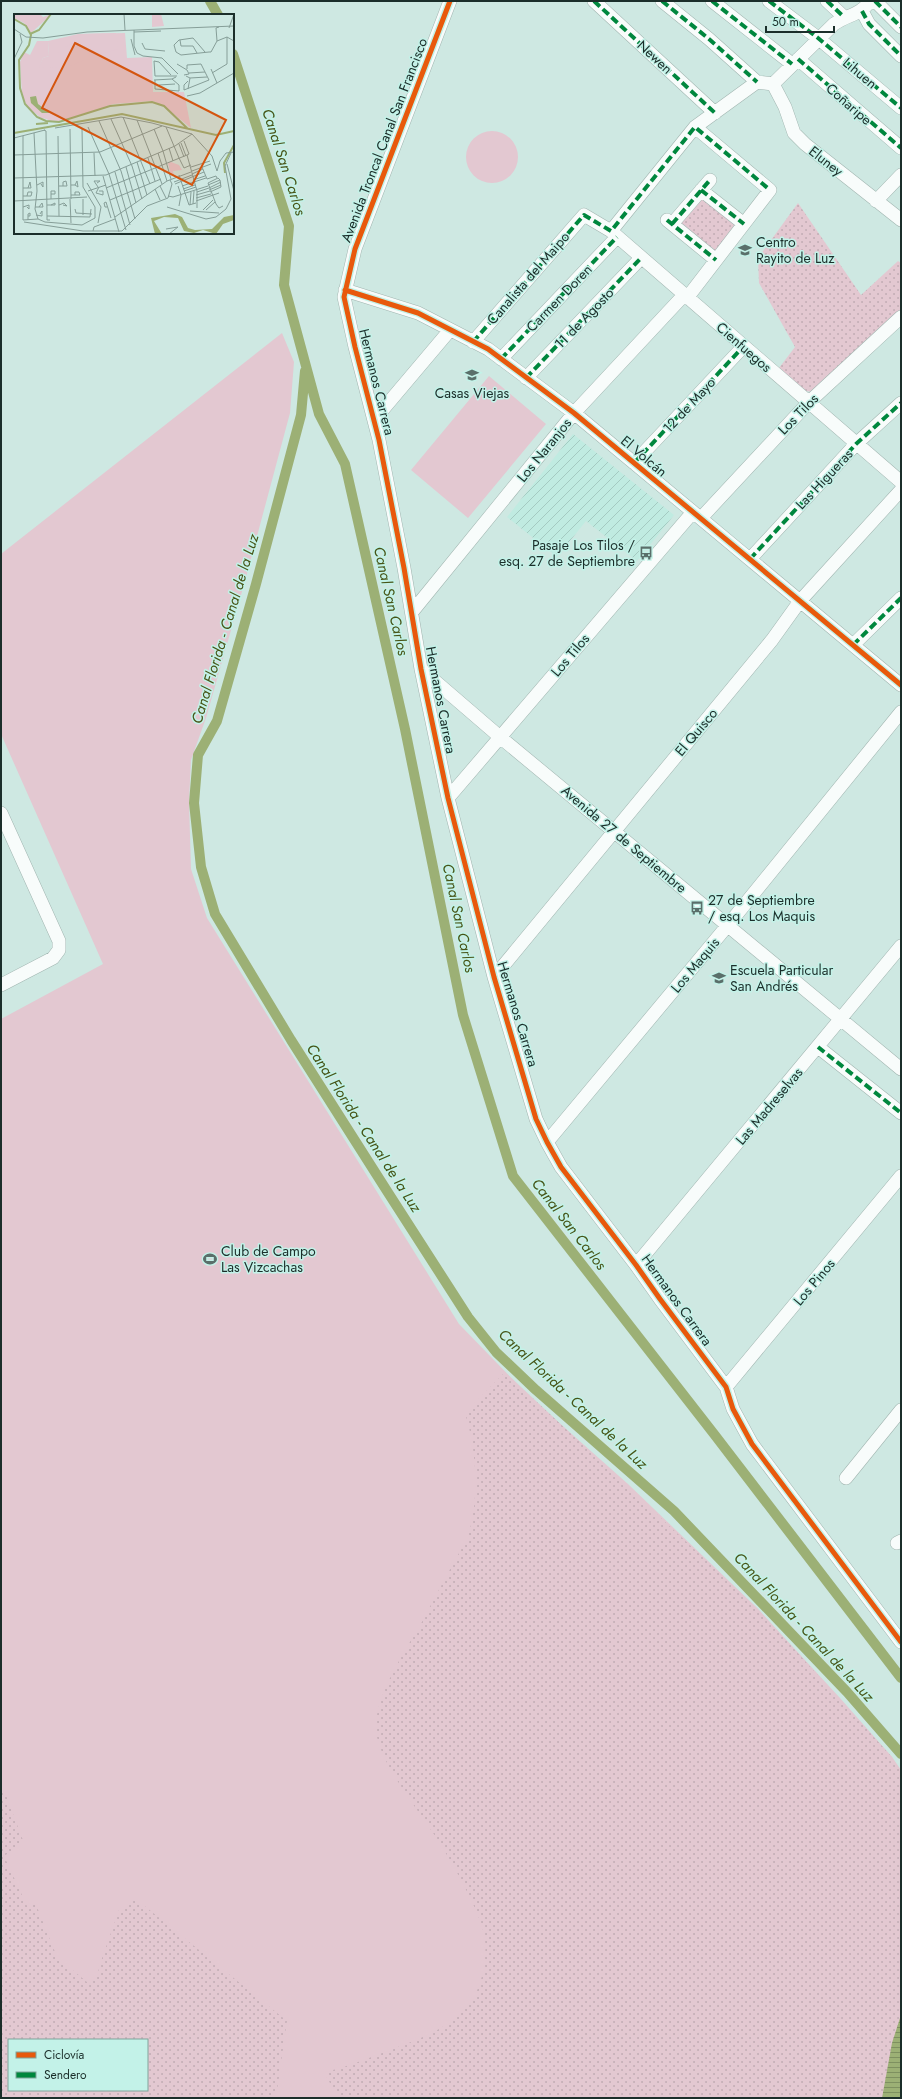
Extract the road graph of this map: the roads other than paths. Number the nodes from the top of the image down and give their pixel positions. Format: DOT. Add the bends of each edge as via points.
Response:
graph roads {
  1 [pos="450,1"];
  2 [pos="594,1"];
  3 [pos="662,1"];
  4 [pos="712,1"];
  5 [pos="769,1"];
  6 [pos="827,1"];
  7 [pos="875,1"];
  8 [pos="867,6"];
  9 [pos="844,18"];
  10 [pos="901,27"];
  11 [pos="818,38"];
  12 [pos="901,56"];
  13 [pos="795,61"];
  14 [pos="757,82"];
  15 [pos="773,84"];
  16 [pos="901,108"];
  17 [pos="715,113"];
  18 [pos="696,127"];
  19 [pos="901,148"];
  20 [pos="901,174"];
  21 [pos="710,180"];
  22 [pos="701,190"];
  23 [pos="876,201"];
  24 [pos="584,215"];
  25 [pos="901,220"];
  26 [pos="744,224"];
  27 [pos="614,234"];
  28 [pos="641,258"];
  29 [pos="716,260"];
  30 [pos="346,290"];
  31 [pos="685,296"];
  32 [pos="901,317"];
  33 [pos="450,330"];
  34 [pos="473,342"];
  35 [pos="743,347"];
  36 [pos="501,359"];
  37 [pos="526,378"];
  38 [pos="808,403"];
  39 [pos="901,403"];
  40 [pos="574,413"];
  41 [pos="374,420"];
  42 [pos="856,444"];
  43 [pos="634,463"];
  44 [pos="901,482"];
  45 [pos="901,490"];
  46 [pos="697,515"];
  47 [pos="750,559"];
  48 [pos="901,598"];
  49 [pos="800,600"];
  50 [pos="412,612"];
  51 [pos="854,645"];
  52 [pos="421,669"];
  53 [pos="901,685"];
  54 [pos="901,712"];
  55 [pos="500,737"];
  56 [pos="448,798"];
  57 [pos="1,813"];
  58 [pos="614,831"];
  59 [pos="728,926"];
  60 [pos="901,946"];
  61 [pos="494,977"];
  62 [pos="1,985"];
  63 [pos="841,1019"];
  64 [pos="818,1047"];
  65 [pos="901,1069"];
  66 [pos="901,1113"];
  67 [pos="547,1142"];
  68 [pos="901,1176"];
  69 [pos="636,1264"];
  70 [pos="726,1387"];
  71 [pos="901,1410"];
  72 [pos="846,1478"];
  73 [pos="901,1642"];
  1 -- 30 [label="street, Avenida Troncal Canal San Francisco" via="355,249"];
  2 -- 17 [label="street, Newen"];
  3 -- 14 [label="street"];
  4 -- 13 [label="street, Coñaripe"];
  5 -- 11 [label="street, Lihuen"];
  6 -- 9 [label="street"];
  7 -- 10 [label="street"];
  8 -- 9 [label="street"];
  8 -- 12 [label="street" via="869,24"];
  9 -- 11 [label="street"];
  11 -- 13 [label="street"];
  11 -- 16 [label="street, Lihuen"];
  13 -- 15 [label="street"];
  13 -- 19 [label="street, Coñaripe"];
  14 -- 15 [label="street"];
  14 -- 17 [label="street, Carmen Doren"];
  15 -- 23 [label="street, Eluney" via="785,107 794,134"];
  17 -- 18 [label="street, Carmen Doren"];
  18 -- 26 [label="street, Los Naranjos" via="770,190"];
  18 -- 27 [label="street, Carmen Doren"];
  20 -- 23 [label="street"];
  21 -- 22 [label="street"];
  22 -- 26 [label="street"];
  22 -- 29 [label="street" via="670,222"];
  23 -- 25 [label="street, Eluney"];
  24 -- 27 [label="street, Cienfuegos"];
  24 -- 34 [label="street, Canalista del Maipo"];
  26 -- 29 [label="street, Los Naranjos"];
  27 -- 28 [label="street, Cienfuegos"];
  27 -- 36 [label="street, Carmen Doren"];
  28 -- 31 [label="street, Cienfuegos"];
  28 -- 37 [label="street, 11 de Agosto"];
  29 -- 31 [label="street, Los Naranjos"];
  30 -- 33 [label="street, El Volcán" via="418,313"];
  30 -- 41 [label="street, Hermanos Carrera" via="344,297 354,346"];
  31 -- 35 [label="street, Cienfuegos"];
  31 -- 40 [label="street, Los Naranjos"];
  32 -- 38 [label="street, Los Tilos"];
  33 -- 34 [label="street, El Volcán"];
  33 -- 41 [label="street"];
  34 -- 36 [label="street, El Volcán"];
  35 -- 38 [label="street, Cienfuegos"];
  35 -- 43 [label="street, 12 de Mayo"];
  36 -- 37 [label="street, El Volcán"];
  37 -- 40 [label="street, El Volcán"];
  38 -- 42 [label="street, Cienfuegos"];
  38 -- 46 [label="street, Los Tilos"];
  39 -- 42 [label="street, Las Higueras"];
  40 -- 43 [label="street, El Volcán"];
  40 -- 50 [label="street, Los Naranjos"];
  41 -- 50 [label="street, Hermanos Carrera"];
  42 -- 44 [label="street, Cienfuegos"];
  42 -- 47 [label="street, Las Higueras"];
  43 -- 46 [label="street, El Volcán"];
  45 -- 49 [label="street, El Quisco"];
  46 -- 47 [label="street, El Volcán"];
  46 -- 55 [label="street, Los Tilos"];
  47 -- 49 [label="street, El Volcán"];
  48 -- 51 [label="street"];
  49 -- 51 [label="street, El Volcán"];
  49 -- 58 [label="street, El Quisco" via="772,640"];
  50 -- 52 [label="street, Hermanos Carrera"];
  51 -- 53 [label="street, El Volcán"];
  52 -- 55 [label="street, Avenida 27 de Septiembre"];
  52 -- 56 [label="street, Hermanos Carrera"];
  54 -- 59 [label="street, Los Maquis"];
  55 -- 56 [label="street, Los Tilos"];
  55 -- 58 [label="street, Avenida 27 de Septiembre"];
  56 -- 61 [label="street, Hermanos Carrera"];
  57 -- 62 [label="street" via="59,941 59,950 53,958"];
  58 -- 59 [label="street, Avenida 27 de Septiembre"];
  58 -- 61 [label="street, El Quisco"];
  59 -- 63 [label="street, Avenida 27 de Septiembre"];
  59 -- 67 [label="street, Los Maquis"];
  60 -- 63 [label="street, Las Madreselvas"];
  61 -- 67 [label="street, Hermanos Carrera" via="536,1118"];
  63 -- 64 [label="street, Las Madreselvas"];
  63 -- 65 [label="street, Avenida 27 de Septiembre"];
  64 -- 66 [label="street"];
  64 -- 69 [label="street, Las Madreselvas"];
  67 -- 69 [label="street, Hermanos Carrera" via="561,1167"];
  68 -- 70 [label="street, Los Pinos"];
  69 -- 70 [label="street, Hermanos Carrera"];
  70 -- 73 [label="street, Hermanos Carrera" via="733,1409 752,1444"];
  71 -- 72 [label="street"];
}
